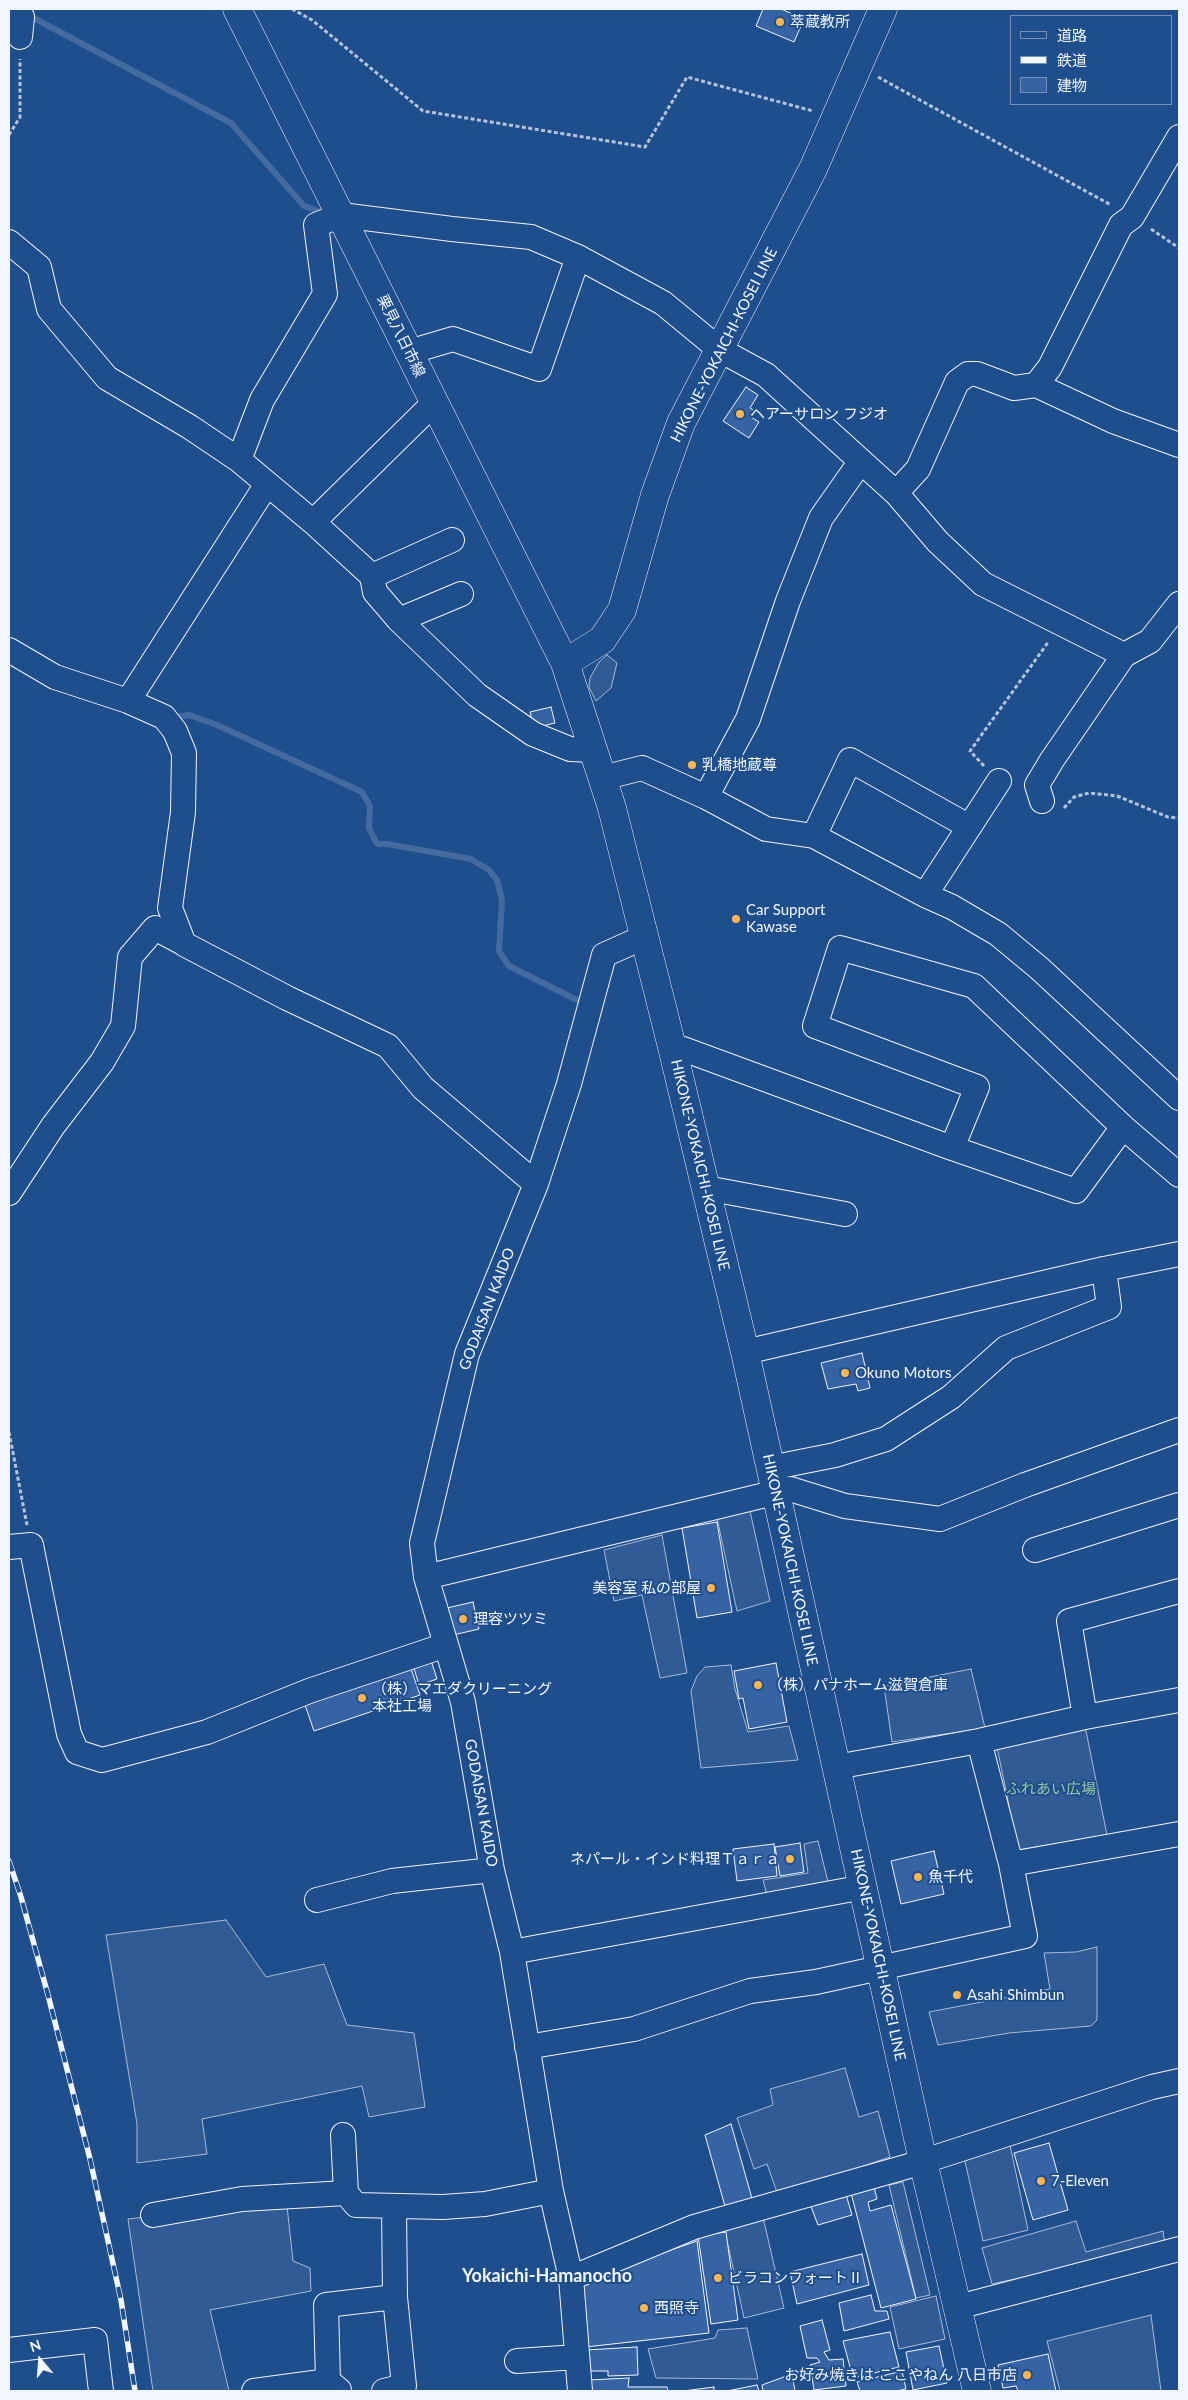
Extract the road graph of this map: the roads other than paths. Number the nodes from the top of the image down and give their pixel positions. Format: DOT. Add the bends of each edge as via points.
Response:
graph roads {
  1 [pos="12,9"];
  2 [pos="237,9"];
  3 [pos="883,9"];
  4 [pos="20,37"];
  5 [pos="1179,137"];
  6 [pos="341,215"];
  7 [pos="9,242"];
  8 [pos="578,257"];
  9 [pos="720,350"];
  10 [pos="409,352"];
  11 [pos="1036,385"];
  12 [pos="434,403"];
  13 [pos="1179,445"];
  14 [pos="239,460"];
  15 [pos="861,461"];
  16 [pos="267,484"];
  17 [pos="896,493"];
  18 [pos="313,522"];
  19 [pos="452,540"];
  20 [pos="372,576"];
  21 [pos="461,594"];
  22 [pos="1179,604"];
  23 [pos="399,620"];
  24 [pos="9,650"];
  25 [pos="1124,655"];
  26 [pos="565,663"];
  27 [pos="128,701"];
  28 [pos="593,750"];
  29 [pos="602,778"];
  30 [pos="998,781"];
  31 [pos="706,797"];
  32 [pos="1042,801"];
  33 [pos="968,826"];
  34 [pos="814,836"];
  35 [pos="925,895"];
  36 [pos="644,937"];
  37 [pos="183,943"];
  38 [pos="672,1047"];
  39 [pos="1179,1098"];
  40 [pos="1123,1127"];
  41 [pos="952,1148"];
  42 [pos="1179,1175"];
  43 [pos="536,1184"];
  44 [pos="706,1188"];
  45 [pos="9,1193"];
  46 [pos="845,1214"];
  47 [pos="1179,1254"];
  48 [pos="1104,1269"];
  49 [pos="745,1352"];
  50 [pos="1179,1430"];
  51 [pos="773,1481"];
  52 [pos="1179,1505"];
  53 [pos="20,1546"];
  54 [pos="1035,1550"];
  55 [pos="426,1577"];
  56 [pos="1179,1591"];
  57 [pos="446,1644"];
  58 [pos="1179,1700"];
  59 [pos="1085,1717"];
  60 [pos="979,1741"];
  61 [pos="836,1768"];
  62 [pos="1179,1834"];
  63 [pos="1011,1864"];
  64 [pos="492,1870"];
  65 [pos="864,1887"];
  66 [pos="317,1900"];
  67 [pos="512,1952"];
  68 [pos="880,1968"];
  69 [pos="527,2047"];
  70 [pos="1179,2081"];
  71 [pos="343,2135"];
  72 [pos="923,2161"];
  73 [pos="551,2191"];
  74 [pos="346,2193"];
  75 [pos="394,2206"];
  76 [pos="153,2215"];
  77 [pos="1179,2249"];
  78 [pos="571,2278"];
  79 [pos="395,2297"];
  80 [pos="958,2307"];
  81 [pos="9,2350"];
  82 [pos="577,2357"];
  83 [pos="517,2361"];
  84 [pos="334,2386"];
  85 [pos="101,2391"];
  86 [pos="254,2391"];
  87 [pos="384,2391"];
  88 [pos="580,2391"];
  89 [pos="977,2391"];
  1 -- 4 [label="street" via="22,17"];
  2 -- 6 [label="main road, 栗見八日市線"];
  3 -- 9 [label="main road, HIKONE-YOKAICHI-KOSEI LINE" via="813,169"];
  5 -- 11 [label="street" via="1132,217 1121,225 1050,367"];
  6 -- 8 [label="street" via="532,237"];
  6 -- 10 [label="main road, 栗見八日市線"];
  6 -- 14 [label="street" via="316,225 325,294 262,400"];
  7 -- 14 [label="street" via="39,267 50,308 107,378 190,426"];
  8 -- 9 [label="street" via="662,303"];
  8 -- 10 [label="street" via="539,369 453,339"];
  9 -- 15 [label="street" via="766,375"];
  9 -- 26 [label="main road, HIKONE-YOKAICHI-KOSEI LINE" via="681,424 655,495 622,610 602,640"];
  10 -- 12 [label="main road, 栗見八日市線"];
  11 -- 13 [label="street" via="1113,421"];
  11 -- 17 [label="street" via="1014,388 977,374 968,374 957,382 918,469"];
  12 -- 18 [label="street"];
  12 -- 26 [label="main road, 栗見八日市線"];
  14 -- 16 [label="street"];
  15 -- 17 [label="street"];
  15 -- 31 [label="street" via="820,518 748,719"];
  16 -- 18 [label="street"];
  16 -- 27 [label="street"];
  17 -- 25 [label="street" via="938,542 983,584"];
  18 -- 20 [label="street"];
  19 -- 20 [label="street"];
  20 -- 23 [label="street" via="375,592"];
  21 -- 23 [label="street"];
  22 -- 25 [label="street" via="1150,641"];
  23 -- 28 [label="street" via="477,695 533,734 570,748"];
  24 -- 27 [label="street" via="55,677"];
  25 -- 32 [label="street" via="1037,786"];
  26 -- 28 [label="main road, HIKONE-YOKAICHI-KOSEI LINE"];
  27 -- 37 [label="street" via="164,717 175,731 184,753 182,812 170,908"];
  28 -- 29 [label="main road, HIKONE-YOKAICHI-KOSEI LINE"];
  29 -- 31 [label="street" via="642,768"];
  29 -- 36 [label="main road, HIKONE-YOKAICHI-KOSEI LINE"];
  30 -- 33 [label="street"];
  31 -- 34 [label="street" via="766,829"];
  33 -- 34 [label="street" via="850,760"];
  33 -- 35 [label="street"];
  34 -- 35 [label="street"];
  35 -- 39 [label="street" via="998,934"];
  36 -- 38 [label="main road, HIKONE-YOKAICHI-KOSEI LINE"];
  36 -- 43 [label="street, GODAISAN KAIDO" via="604,954 569,1084"];
  37 -- 43 [label="street" via="388,1046 423,1088"];
  37 -- 45 [label="street" via="155,928 130,957 123,1026 102,1062 53,1126"];
  38 -- 41 [label="street"];
  38 -- 44 [label="main road, HIKONE-YOKAICHI-KOSEI LINE"];
  40 -- 41 [label="street" via="1076,1191"];
  40 -- 41 [label="street" via="974,986 840,948 815,1026 977,1087"];
  40 -- 42 [label="street"];
  43 -- 55 [label="street, GODAISAN KAIDO" via="467,1354 422,1543"];
  44 -- 46 [label="street"];
  44 -- 49 [label="main road, HIKONE-YOKAICHI-KOSEI LINE"];
  47 -- 48 [label="street"];
  48 -- 49 [label="street"];
  48 -- 51 [label="street" via="1109,1307 1006,1348 951,1398 886,1439 835,1455"];
  49 -- 51 [label="main road, HIKONE-YOKAICHI-KOSEI LINE"];
  50 -- 51 [label="street" via="940,1519 845,1506"];
  51 -- 55 [label="street"];
  51 -- 61 [label="main road, HIKONE-YOKAICHI-KOSEI LINE"];
  52 -- 54 [label="street"];
  53 -- 57 [label="street" via="69,1734 77,1752 102,1760 207,1732 309,1691"];
  55 -- 57 [label="street, GODAISAN KAIDO"];
  56 -- 59 [label="street" via="1069,1621"];
  57 -- 64 [label="street, GODAISAN KAIDO" via="463,1702"];
  58 -- 59 [label="street"];
  59 -- 60 [label="street"];
  60 -- 61 [label="street"];
  60 -- 63 [label="street"];
  61 -- 65 [label="main road, HIKONE-YOKAICHI-KOSEI LINE"];
  62 -- 63 [label="street"];
  63 -- 68 [label="street" via="1025,1936"];
  64 -- 66 [label="street" via="392,1881"];
  64 -- 67 [label="street, GODAISAN KAIDO"];
  65 -- 67 [label="street"];
  65 -- 68 [label="main road, HIKONE-YOKAICHI-KOSEI LINE"];
  67 -- 69 [label="street, GODAISAN KAIDO"];
  68 -- 69 [label="street" via="816,1982 750,1991 634,2029"];
  68 -- 72 [label="main road, HIKONE-YOKAICHI-KOSEI LINE"];
  69 -- 73 [label="street, GODAISAN KAIDO"];
  70 -- 72 [label="street"];
  71 -- 74 [label="street"];
  72 -- 78 [label="street" via="694,2227"];
  72 -- 80 [label="main road, HIKONE-YOKAICHI-KOSEI LINE"];
  73 -- 75 [label="street" via="485,2204"];
  73 -- 78 [label="street, GODAISAN KAIDO"];
  74 -- 75 [label="street" via="356,2205"];
  74 -- 76 [label="street" via="242,2199"];
  75 -- 79 [label="street"];
  77 -- 80 [label="street"];
  78 -- 82 [label="street, GODAISAN KAIDO"];
  79 -- 84 [label="street" via="326,2305"];
  79 -- 87 [label="street" via="404,2386"];
  80 -- 89 [label="main road, HIKONE-YOKAICHI-KOSEI LINE"];
  81 -- 85 [label="street" via="95,2340"];
  82 -- 83 [label="street"];
  82 -- 88 [label="street, GODAISAN KAIDO"];
  84 -- 86 [label="street"];
}
